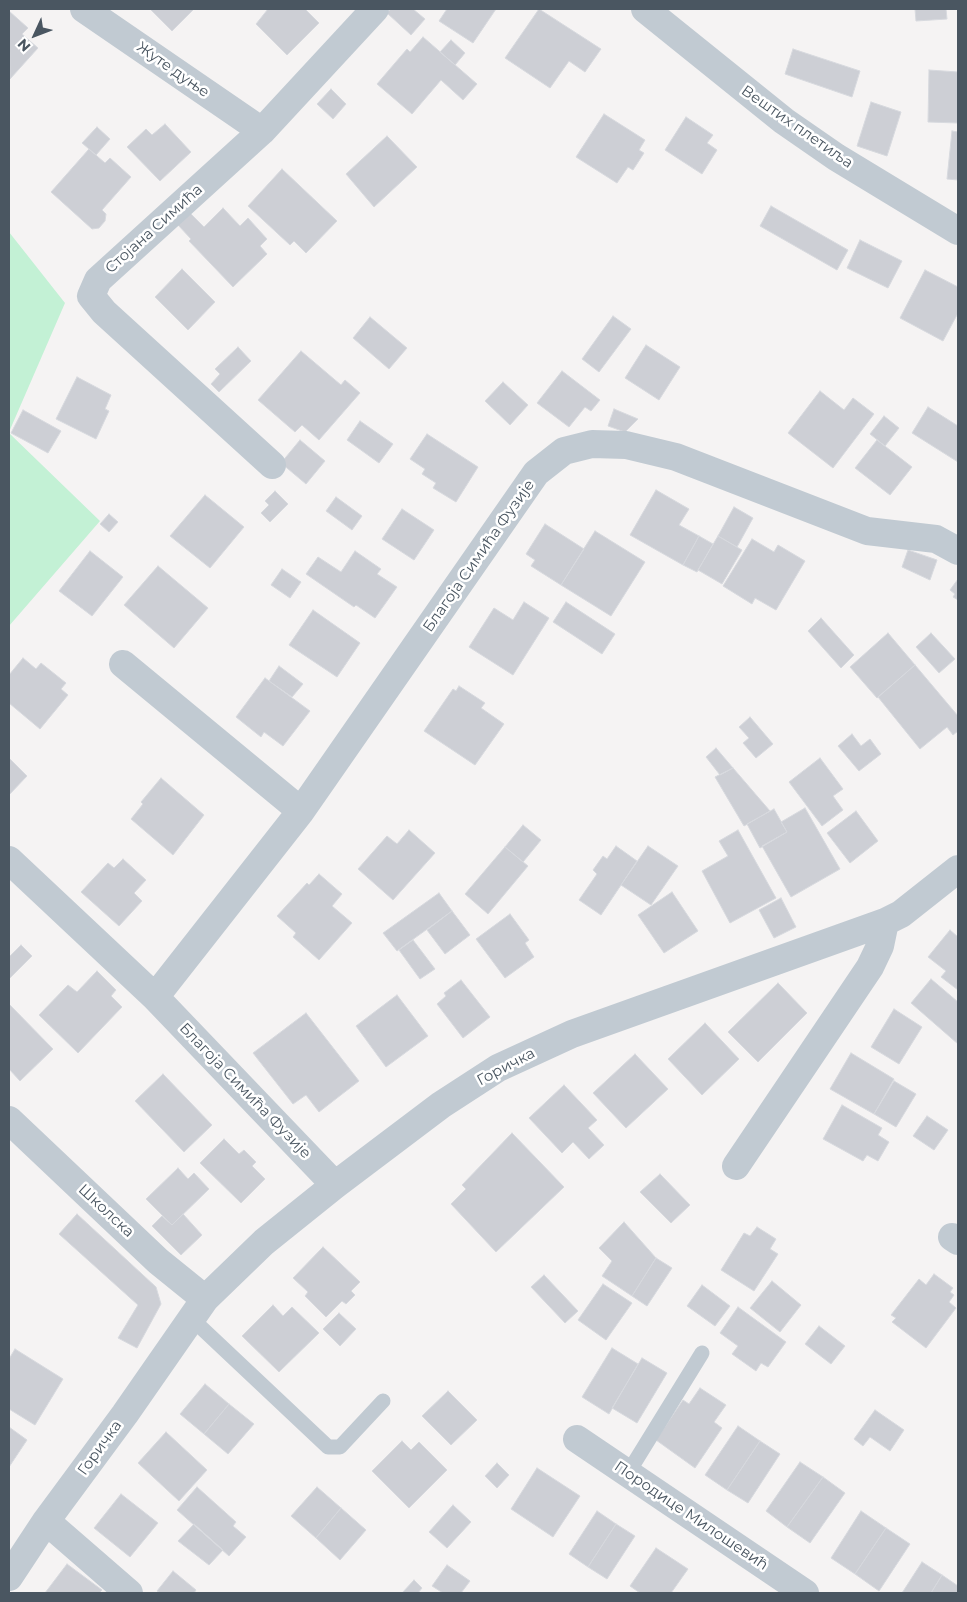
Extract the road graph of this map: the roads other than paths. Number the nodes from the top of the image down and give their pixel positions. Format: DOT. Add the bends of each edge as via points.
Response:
graph roads {
  1 [pos="84,9"];
  2 [pos="375,9"];
  3 [pos="645,9"];
  4 [pos="262,131"];
  5 [pos="958,231"];
  6 [pos="272,465"];
  7 [pos="958,551"];
  8 [pos="123,664"];
  9 [pos="301,811"];
  10 [pos="9,860"];
  11 [pos="958,869"];
  12 [pos="885,922"];
  13 [pos="154,997"];
  14 [pos="9,1120"];
  15 [pos="736,1166"];
  16 [pos="335,1185"];
  17 [pos="198,1309"];
  18 [pos="702,1353"];
  19 [pos="383,1401"];
  20 [pos="577,1439"];
  21 [pos="628,1473"];
  22 [pos="46,1521"];
  23 [pos="9,1577"];
  24 [pos="129,1593"];
  25 [pos="805,1593"];
  1 -- 4 [label="street, Жуте дуње"];
  2 -- 4 [label="street, Стојана Симића"];
  3 -- 5 [label="street, Вештих плетиља" via="784,121 836,157"];
  4 -- 6 [label="street, Стојана Симића" via="98,280 91,296 104,312"];
  7 -- 9 [label="street, Благоја Симића Фузије" via="936,539 867,531 676,457 626,445 592,444 564,450 536,473 510,508"];
  8 -- 9 [label="street"];
  9 -- 13 [label="street, Благоја Симића Фузије"];
  10 -- 13 [label="street, Благоја Симића Фузије"];
  11 -- 12 [label="street, Горичка" via="901,914"];
  12 -- 15 [label="street" via="880,946 870,967"];
  12 -- 16 [label="street, Горичка" via="572,1034 498,1068 441,1105"];
  13 -- 16 [label="street, Благоја Симића Фузије"];
  14 -- 17 [label="street, Школска" via="158,1261"];
  16 -- 17 [label="street, Горичка" via="264,1242"];
  17 -- 19 [label="lane" via="328,1447 340,1447"];
  17 -- 22 [label="street, Горичка"];
  18 -- 21 [label="lane"];
  20 -- 21 [label="street, Породице Милошевић"];
  21 -- 25 [label="street, Породице Милошевић"];
  22 -- 23 [label="street, Горичка"];
  22 -- 24 [label="street"];
}
